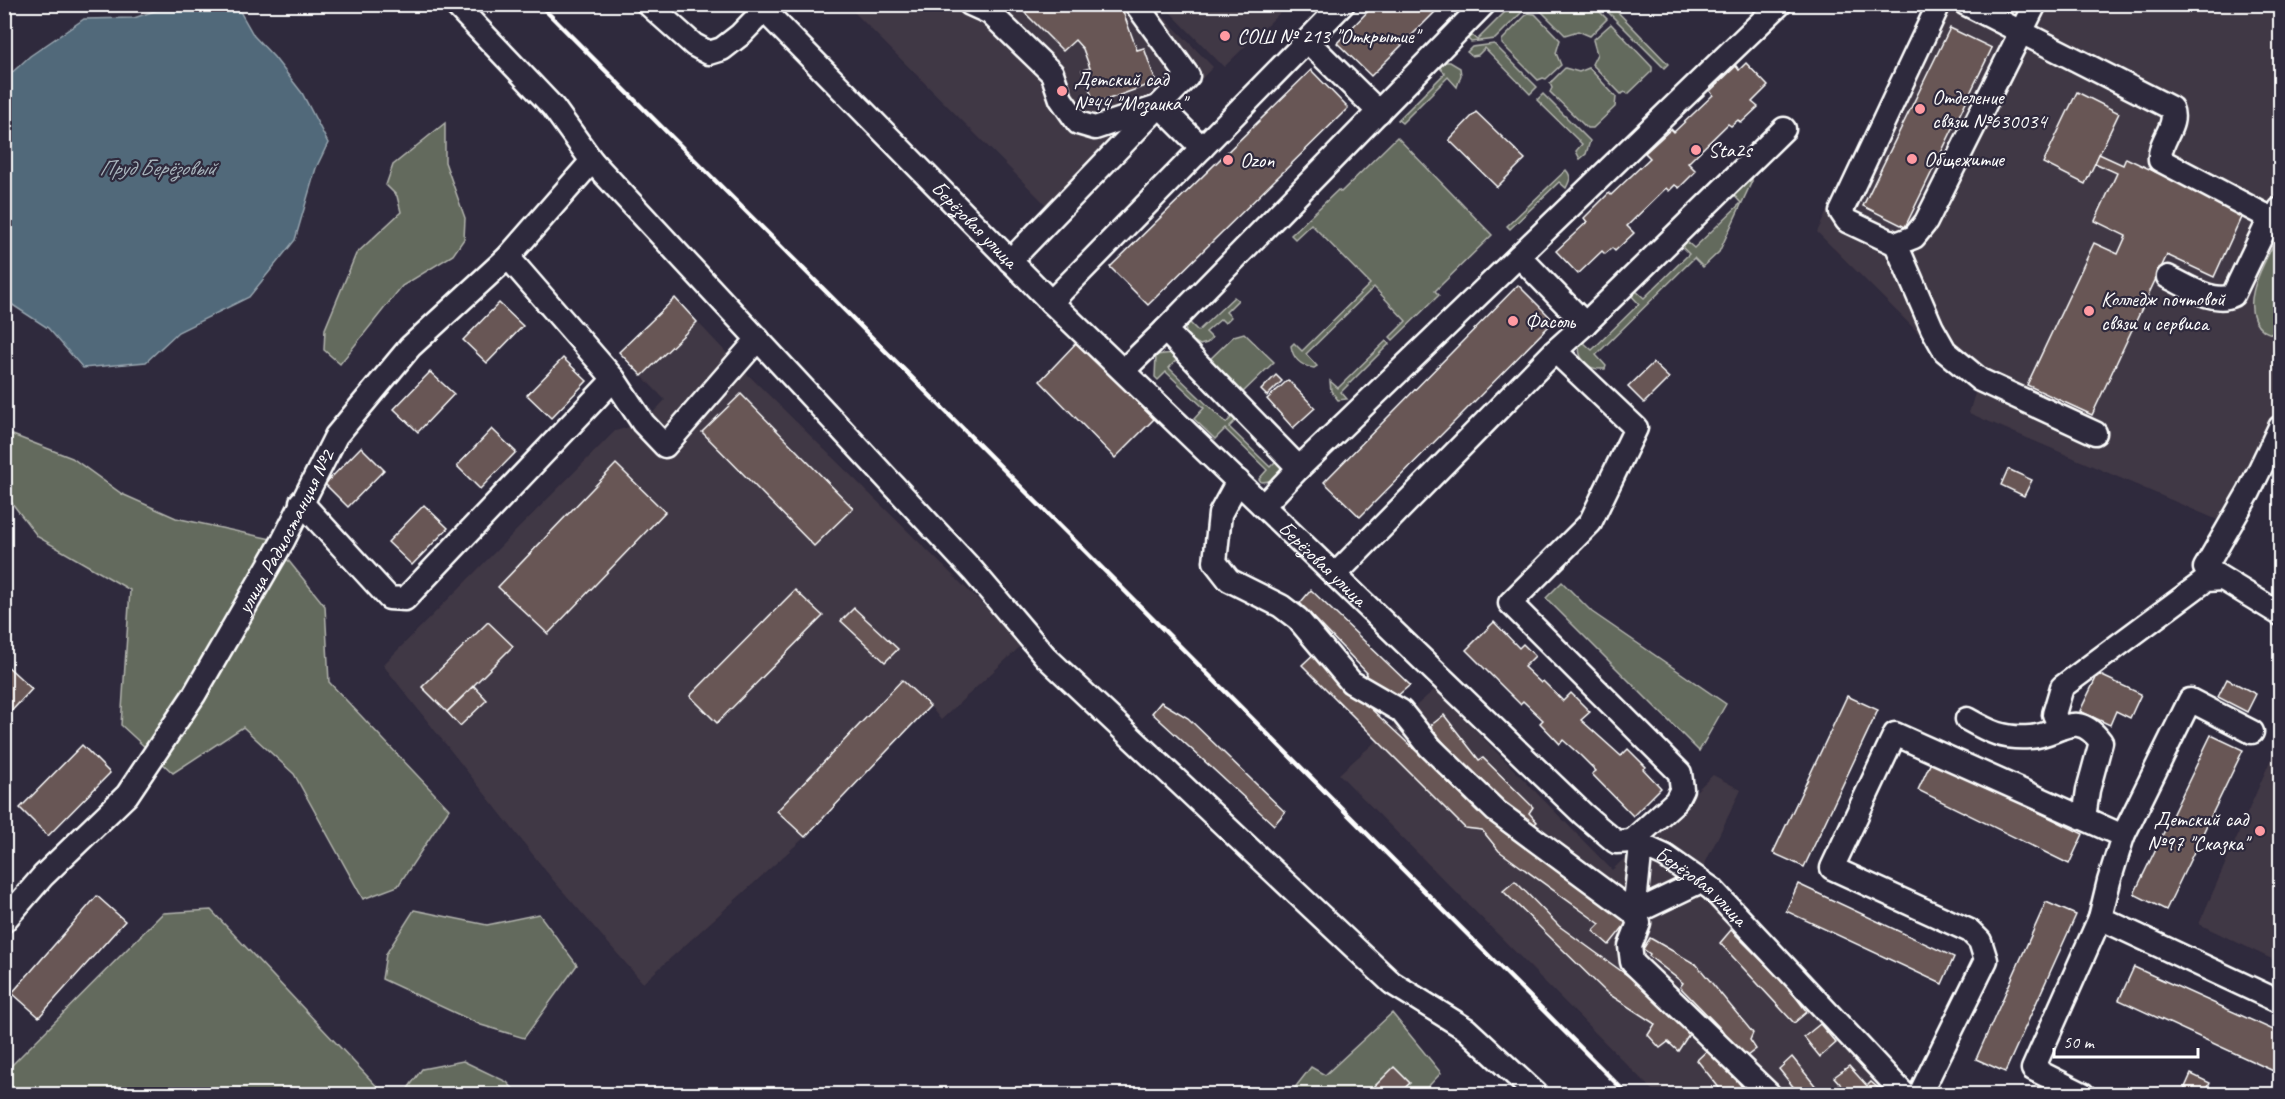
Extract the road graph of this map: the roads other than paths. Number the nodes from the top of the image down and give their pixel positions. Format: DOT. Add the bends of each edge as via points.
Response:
graph roads {
  1 [pos="455,4"];
  2 [pos="648,4"];
  3 [pos="970,4"];
  4 [pos="1136,4"];
  5 [pos="1343,4"];
  6 [pos="1484,4"];
  7 [pos="1780,4"];
  8 [pos="1939,4"];
  9 [pos="1966,4"];
  10 [pos="2035,4"];
  11 [pos="764,6"];
  12 [pos="2020,32"];
  13 [pos="1307,40"];
  14 [pos="1160,106"];
  15 [pos="1379,112"];
  16 [pos="1784,129"];
  17 [pos="1202,148"];
  18 [pos="592,161"];
  19 [pos="2275,214"];
  20 [pos="1896,244"];
  21 [pos="1519,256"];
  22 [pos="508,257"];
  23 [pos="1011,261"];
  24 [pos="2168,277"];
  25 [pos="1051,302"];
  26 [pos="1585,324"];
  27 [pos="1165,330"];
  28 [pos="758,339"];
  29 [pos="1555,351"];
  30 [pos="1124,370"];
  31 [pos="614,379"];
  32 [pos="2280,427"];
  33 [pos="2095,433"];
  34 [pos="1299,468"];
  35 [pos="1238,481"];
  36 [pos="301,502"];
  37 [pos="1263,506"];
  38 [pos="1335,575"];
  39 [pos="2222,579"];
  40 [pos="2280,614"];
  41 [pos="1967,719"];
  42 [pos="2060,728"];
  43 [pos="2252,732"];
  44 [pos="2084,818"];
  45 [pos="2124,836"];
  46 [pos="1637,843"];
  47 [pos="1701,881"];
  48 [pos="1634,913"];
  49 [pos="2100,918"];
  50 [pos="4,921"];
  51 [pos="2280,1002"];
  52 [pos="1536,1095"];
  53 [pos="1769,1095"];
  54 [pos="1904,1095"];
  55 [pos="1920,1095"];
  56 [pos="2083,1095"];
  1 -- 18 [label="street" via="553,107"];
  2 -- 11 [label="street" via="694,45 709,52 722,49 740,35"];
  3 -- 14 [label="street" via="990,13 1052,73 1061,99 1078,123 1095,128"];
  4 -- 14 [label="street" via="1188,76"];
  5 -- 13 [label="street"];
  6 -- 15 [label="street"];
  7 -- 21 [label="street"];
  8 -- 20 [label="street" via="1841,212 1847,221"];
  9 -- 12 [label="street"];
  10 -- 12 [label="street"];
  11 -- 23 [label="street, Берёзовая улица"];
  12 -- 19 [label="street" via="2170,108 2173,120 2160,159"];
  12 -- 20 [label="street" via="1926,222 1914,237"];
  13 -- 15 [label="street"];
  13 -- 17 [label="street"];
  14 -- 17 [label="street"];
  14 -- 23 [label="street"];
  15 -- 27 [label="street"];
  16 -- 26 [label="street"];
  17 -- 25 [label="street"];
  18 -- 22 [label="street, улица Радиостанция №2"];
  18 -- 28 [label="street"];
  19 -- 24 [label="street" via="2233,294 2226,298 2211,297"];
  20 -- 33 [label="street" via="1944,351 1980,380"];
  21 -- 26 [label="street"];
  21 -- 34 [label="street"];
  22 -- 31 [label="street"];
  22 -- 36 [label="street, улица Радиостанция №2" via="410,347 336,436"];
  23 -- 25 [label="street, Берёзовая улица"];
  25 -- 30 [label="street, Берёзовая улица"];
  26 -- 29 [label="street"];
  27 -- 30 [label="street"];
  27 -- 34 [label="street"];
  28 -- 31 [label="street" via="665,446 643,423"];
  28 -- 52 [label="street" via="973,571 1046,657 1392,983 1466,1029"];
  29 -- 38 [label="street"];
  29 -- 46 [label="street" via="1620,427 1636,428 1590,523 1510,603 1680,772 1682,789 1676,801"];
  30 -- 35 [label="street, Берёзовая улица"];
  31 -- 36 [label="street" via="405,599 389,598"];
  32 -- 39 [label="street" via="2249,492 2205,568"];
  34 -- 37 [label="street"];
  35 -- 37 [label="street, Берёзовая улица"];
  35 -- 48 [label="street" via="1220,514 1215,562 1229,580 1298,619 1352,682 1401,711 1429,746 1497,811"];
  36 -- 50 [label="street, улица Радиостанция №2" via="283,541 194,695 127,795 43,876"];
  37 -- 38 [label="street, Берёзовая улица"];
  38 -- 46 [label="street, Берёзовая улица" via="1583,814 1616,842"];
  39 -- 40 [label="street"];
  39 -- 42 [label="street" via="2206,580 2062,687 2054,714"];
  41 -- 42 [label="street" via="1995,735 2032,738"];
  42 -- 44 [label="street" via="2070,724 2093,731 2101,742"];
  43 -- 45 [label="street" via="2190,700"];
  44 -- 45 [label="street"];
  44 -- 55 [label="street" via="1895,734 1832,868 1970,931 1980,941 1986,960"];
  45 -- 49 [label="street"];
  46 -- 47 [label="street, Берёзовая улица" via="1665,856"];
  46 -- 48 [label="street"];
  47 -- 48 [label="street"];
  47 -- 54 [label="street, Берёзовая улица"];
  48 -- 53 [label="street" via="1639,923 1630,946 1632,962"];
  49 -- 51 [label="street"];
  49 -- 56 [label="street" via="2033,1069"];
}
